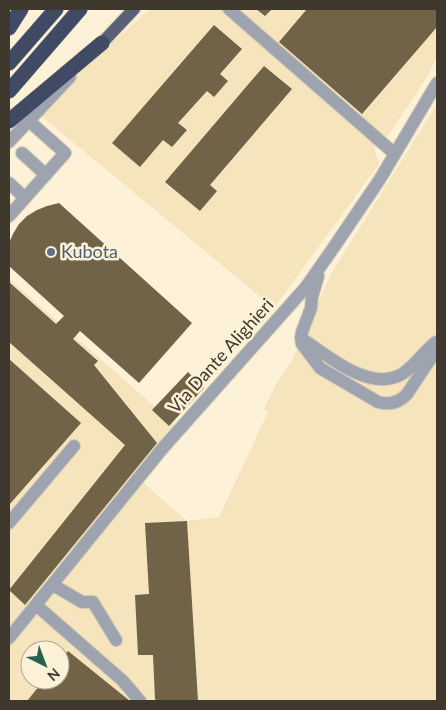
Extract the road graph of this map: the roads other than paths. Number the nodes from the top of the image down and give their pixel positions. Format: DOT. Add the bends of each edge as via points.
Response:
graph roads {
  1 [pos="21,9"];
  2 [pos="56,9"];
  3 [pos="80,9"];
  4 [pos="134,9"];
  5 [pos="230,9"];
  6 [pos="9,28"];
  7 [pos="102,43"];
  8 [pos="9,63"];
  9 [pos="437,83"];
  10 [pos="9,90"];
  11 [pos="9,121"];
  12 [pos="29,121"];
  13 [pos="9,142"];
  14 [pos="22,153"];
  15 [pos="395,154"];
  16 [pos="46,175"];
  17 [pos="9,183"];
  18 [pos="25,198"];
  19 [pos="9,216"];
  20 [pos="321,266"];
  21 [pos="301,338"];
  22 [pos="437,341"];
  23 [pos="437,349"];
  24 [pos="74,446"];
  25 [pos="9,523"];
  26 [pos="52,585"];
  27 [pos="36,604"];
  28 [pos="9,638"];
  29 [pos="116,640"];
  30 [pos="140,701"];
  1 -- 6 [label="highway"];
  2 -- 8 [label="highway"];
  3 -- 10 [label="highway"];
  4 -- 7 [label="main road"];
  5 -- 15 [label="street"];
  7 -- 11 [label="highway"];
  7 -- 12 [label="street"];
  9 -- 15 [label="street, Via Dante Alighieri"];
  12 -- 13 [label="street"];
  12 -- 16 [label="street" via="65,154"];
  14 -- 16 [label="street"];
  15 -- 20 [label="street, Via Dante Alighieri"];
  16 -- 18 [label="street"];
  17 -- 18 [label="street"];
  18 -- 19 [label="street"];
  20 -- 21 [label="street"];
  20 -- 26 [label="street, Via Dante Alighieri" via="162,449"];
  21 -- 22 [label="street" via="342,365 375,379 402,374"];
  21 -- 23 [label="street" via="303,346 320,368 385,404 403,399"];
  24 -- 25 [label="street"];
  26 -- 27 [label="street, Via Dante Alighieri"];
  26 -- 29 [label="street" via="82,602 93,602"];
  27 -- 28 [label="street, Via Dante Alighieri"];
  27 -- 30 [label="street"];
}
